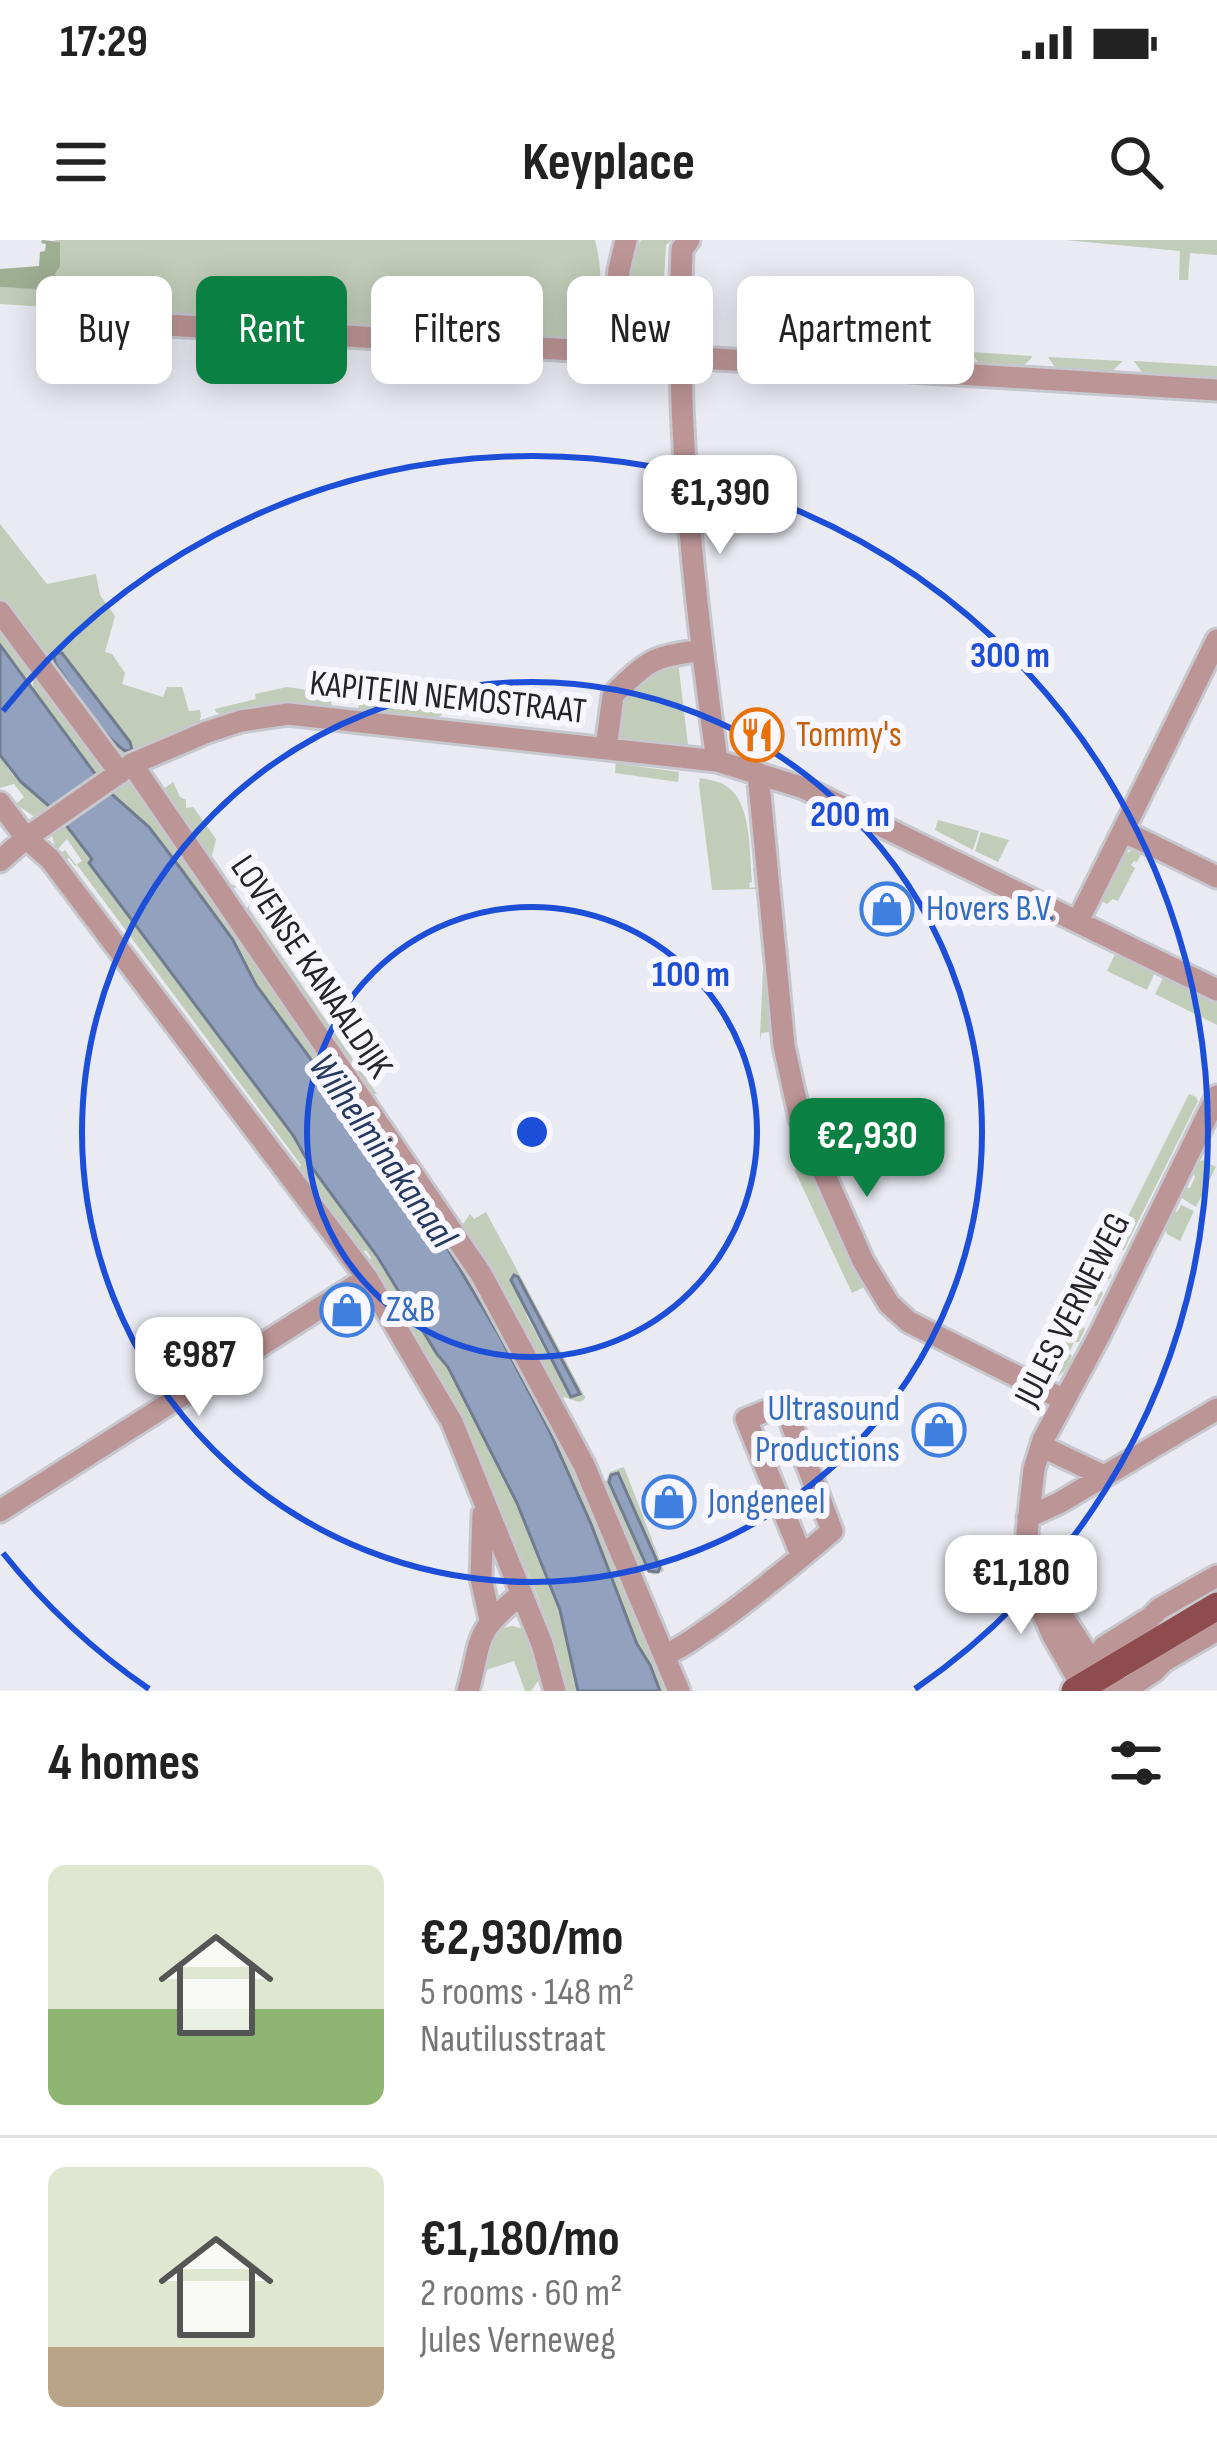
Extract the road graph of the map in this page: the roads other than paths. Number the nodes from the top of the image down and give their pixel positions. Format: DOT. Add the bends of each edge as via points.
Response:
graph roads {
  1 [pos="615,240"];
  2 [pos="626,240"];
  3 [pos="689,240"];
  4 [pos="620,270"];
  5 [pos="619,276"];
  6 [pos="681,276"];
  7 [pos="172,325"];
  8 [pos="567,349"];
  9 [pos="713,359"];
  10 [pos="683,384"];
  11 [pos="1217,390"];
  12 [pos="0,612"];
  13 [pos="1217,640"];
  14 [pos="701,650"];
  15 [pos="606,748"];
  16 [pos="717,760"];
  17 [pos="758,773"];
  18 [pos="119,774"];
  19 [pos="0,803"];
  20 [pos="1123,831"];
  21 [pos="26,838"];
  22 [pos="0,861"];
  23 [pos="1217,877"];
  24 [pos="1078,921"];
  25 [pos="1217,990"];
  26 [pos="1217,1096"];
  27 [pos="367,1278"];
  28 [pos="1064,1400"];
  29 [pos="1217,1409"];
  30 [pos="1041,1446"];
  31 [pos="1104,1475"];
  32 [pos="484,1503"];
  33 [pos="0,1511"];
  34 [pos="1028,1516"];
  35 [pos="803,1555"];
  36 [pos="1217,1576"];
  37 [pos="520,1595"];
  38 [pos="1217,1606"];
  39 [pos="490,1620"];
  40 [pos="1217,1630"];
  41 [pos="664,1655"];
  42 [pos="1088,1679"];
  43 [pos="1133,1689"];
  44 [pos="468,1691"];
  45 [pos="555,1691"];
  46 [pos="679,1691"];
  1 -- 4 [label="street"];
  2 -- 4 [label="street"];
  3 -- 6 [label="street"];
  4 -- 5 [label="street"];
  7 -- 8 [label="street"];
  9 -- 11 [label="street"];
  10 -- 14 [label="street"];
  12 -- 18 [label="street, LOVENSE KANAALDIJK"];
  13 -- 20 [label="street"];
  14 -- 15 [label="street, KAPITEIN NEMOSTRAAT" via="654,658 616,692"];
  14 -- 16 [label="street"];
  15 -- 16 [label="street, KAPITEIN NEMOSTRAAT"];
  15 -- 18 [label="street, KAPITEIN NEMOSTRAAT" via="288,714 207,732"];
  16 -- 17 [label="street, KAPITEIN NEMOSTRAAT"];
  17 -- 24 [label="street, KAPITEIN NEMOSTRAAT" via="805,788"];
  17 -- 28 [label="street" via="784,1046 800,1119 863,1261 909,1322"];
  18 -- 21 [label="street, KAPITEIN NEMOSTRAAT"];
  18 -- 41 [label="street, LOVENSE KANAALDIJK" via="481,1274 584,1465"];
  19 -- 21 [label="street"];
  20 -- 23 [label="street"];
  20 -- 24 [label="street"];
  21 -- 22 [label="street, KAPITEIN NEMOSTRAAT"];
  21 -- 27 [label="street" via="50,859"];
  24 -- 25 [label="street, KAPITEIN NEMOSTRAAT"];
  26 -- 28 [label="street, JULES VERNEWEG"];
  27 -- 32 [label="street" via="452,1422"];
  27 -- 33 [label="street"];
  28 -- 30 [label="street, JULES VERNEWEG"];
  29 -- 31 [label="street"];
  30 -- 31 [label="street"];
  30 -- 34 [label="street, JULES VERNEWEG"];
  31 -- 34 [label="street"];
  32 -- 37 [label="street"];
  32 -- 39 [label="street" via="481,1577"];
  34 -- 42 [label="street, JULES VERNEWEG" via="1041,1612"];
  35 -- 35 [label="street" via="746,1419 784,1404 832,1531"];
  35 -- 41 [label="street"];
  36 -- 42 [label="street" via="1104,1647"];
  37 -- 39 [label="street"];
  37 -- 45 [label="street"];
  38 -- 42 [label="main road"];
  39 -- 44 [label="street"];
  40 -- 43 [label="street"];
  41 -- 46 [label="street, LOVENSE KANAALDIJK"];
  42 -- 43 [label="street"];
}
